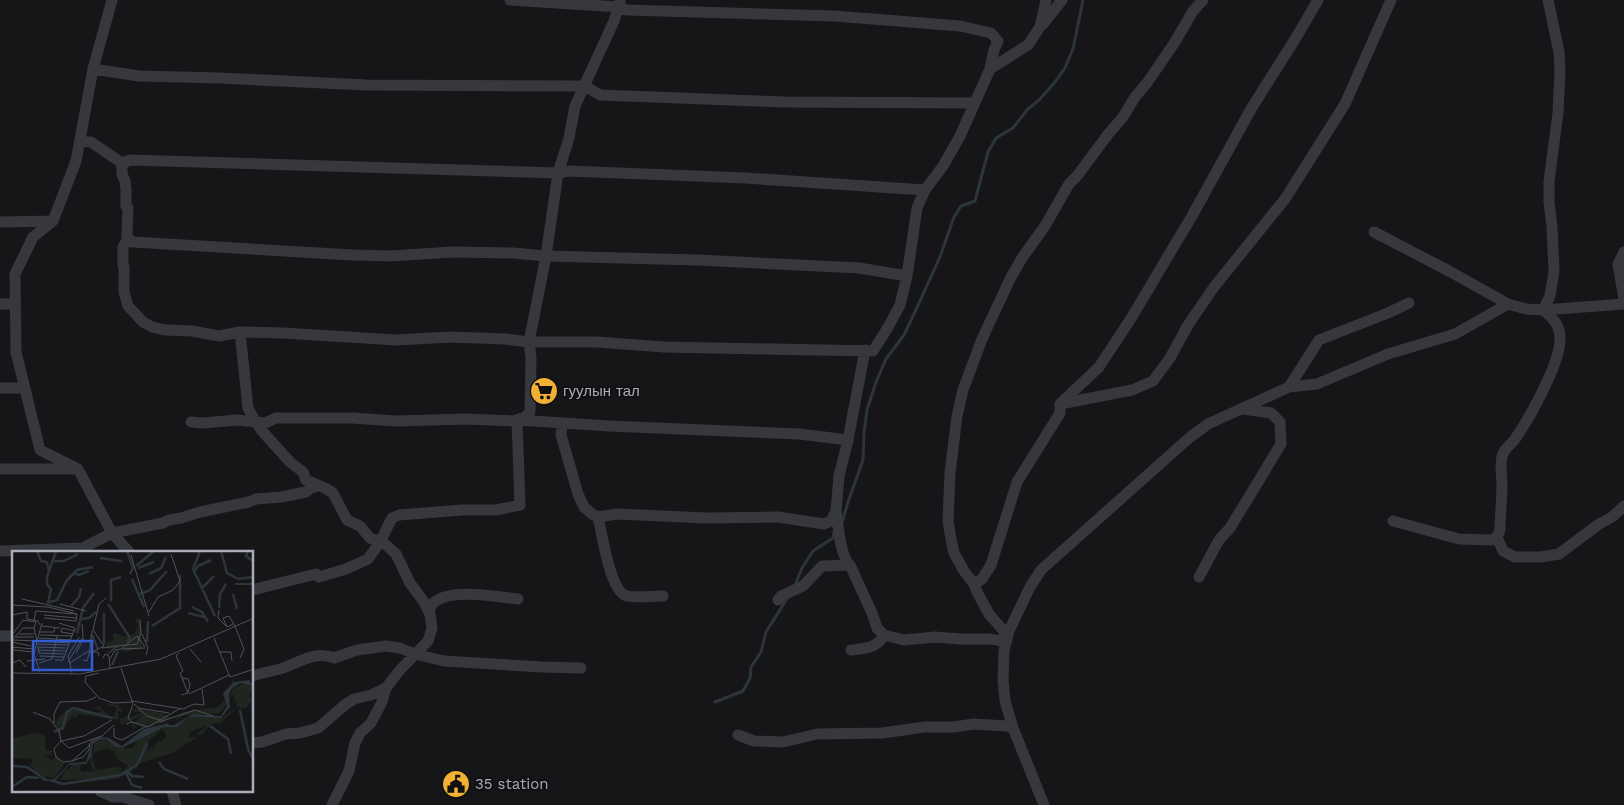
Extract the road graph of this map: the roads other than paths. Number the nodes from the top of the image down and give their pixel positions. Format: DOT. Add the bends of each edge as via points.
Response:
graph roads {
  1 [pos="112,0"];
  2 [pos="510,0"];
  3 [pos="1046,0"];
  4 [pos="1062,0"];
  5 [pos="1203,0"];
  6 [pos="1318,0"];
  7 [pos="1391,0"];
  8 [pos="1548,0"];
  9 [pos="620,4"];
  10 [pos="1040,27"];
  11 [pos="93,69"];
  12 [pos="990,69"];
  13 [pos="585,86"];
  14 [pos="975,103"];
  15 [pos="80,141"];
  16 [pos="122,163"];
  17 [pos="558,173"];
  18 [pos="925,190"];
  19 [pos="53,221"];
  20 [pos="0,222"];
  21 [pos="1374,232"];
  22 [pos="130,240"];
  23 [pos="1624,252"];
  24 [pos="546,256"];
  25 [pos="907,276"];
  26 [pos="1624,299"];
  27 [pos="1409,303"];
  28 [pos="0,304"];
  29 [pos="15,304"];
  30 [pos="1508,304"];
  31 [pos="1624,304"];
  32 [pos="1543,310"];
  33 [pos="240,332"];
  34 [pos="529,342"];
  35 [pos="865,350"];
  36 [pos="1289,387"];
  37 [pos="0,388"];
  38 [pos="24,388"];
  39 [pos="1060,404"];
  40 [pos="1242,408"];
  41 [pos="518,420"];
  42 [pos="255,421"];
  43 [pos="192,422"];
  44 [pos="562,423"];
  45 [pos="848,440"];
  46 [pos="0,469"];
  47 [pos="78,469"];
  48 [pos="319,486"];
  49 [pos="1624,506"];
  50 [pos="836,511"];
  51 [pos="598,517"];
  52 [pos="1393,521"];
  53 [pos="112,533"];
  54 [pos="1497,537"];
  55 [pos="380,542"];
  56 [pos="0,551"];
  57 [pos="129,551"];
  58 [pos="850,565"];
  59 [pos="1199,576"];
  60 [pos="974,584"];
  61 [pos="254,589"];
  62 [pos="663,596"];
  63 [pos="518,599"];
  64 [pos="778,600"];
  65 [pos="429,612"];
  66 [pos="1009,631"];
  67 [pos="884,636"];
  68 [pos="850,650"];
  69 [pos="415,654"];
  70 [pos="581,668"];
  71 [pos="254,676"];
  72 [pos="386,688"];
  73 [pos="1013,728"];
  74 [pos="738,735"];
  75 [pos="254,743"];
  76 [pos="102,792"];
  77 [pos="172,792"];
  78 [pos="150,805"];
  79 [pos="176,805"];
  80 [pos="332,805"];
  81 [pos="1044,805"];
  1 -- 11 [label="street"];
  2 -- 9 [label="street"];
  3 -- 10 [label="street"];
  4 -- 10 [label="street"];
  5 -- 60 [label="street" via="1123,117 1069,184 1022,258 967,377 953,444 948,521 954,553"];
  6 -- 39 [label="street" via="1251,109 1130,320 1098,367"];
  7 -- 39 [label="street" via="1340,112 1285,199 1214,287 1153,381 1132,390"];
  8 -- 32 [label="street" via="1560,71 1549,181 1554,271 1550,296"];
  9 -- 12 [label="street" via="627,10 835,16 960,26 991,33 998,41"];
  9 -- 13 [label="street"];
  10 -- 12 [label="street" via="1028,45"];
  11 -- 13 [label="street" via="139,76 366,85"];
  11 -- 15 [label="street"];
  12 -- 14 [label="street"];
  13 -- 14 [label="street" via="600,95 620,96 786,102"];
  13 -- 17 [label="street" via="575,106"];
  14 -- 18 [label="street" via="943,166"];
  15 -- 16 [label="street" via="91,142"];
  15 -- 19 [label="street" via="76,161"];
  16 -- 17 [label="street" via="130,160"];
  16 -- 22 [label="street"];
  17 -- 18 [label="street" via="745,178"];
  17 -- 24 [label="street"];
  18 -- 25 [label="street" via="917,208"];
  19 -- 20 [label="street"];
  19 -- 29 [label="street" via="33,237 15,274"];
  21 -- 30 [label="street"];
  22 -- 24 [label="street" via="353,255 453,252"];
  22 -- 33 [label="street" via="123,247 124,292 128,306 143,322 164,330 219,336"];
  23 -- 26 [label="street" via="1618,264"];
  24 -- 25 [label="street" via="859,268"];
  24 -- 34 [label="street"];
  25 -- 35 [label="street" via="900,305 887,329 873,351"];
  27 -- 36 [label="street" via="1320,340"];
  28 -- 29 [label="street"];
  29 -- 38 [label="street" via="16,352"];
  30 -- 32 [label="street"];
  30 -- 36 [label="street" via="1455,334 1388,354 1317,384"];
  31 -- 32 [label="street"];
  32 -- 54 [label="street" via="1555,320 1559,348 1530,415 1503,453"];
  33 -- 34 [label="street" via="397,340 450,338"];
  33 -- 42 [label="street" via="248,408"];
  34 -- 35 [label="street"];
  34 -- 41 [label="street" via="530,412"];
  35 -- 45 [label="street"];
  36 -- 40 [label="street"];
  37 -- 38 [label="street"];
  38 -- 47 [label="street" via="40,450"];
  39 -- 60 [label="street" via="1060,413 1016,482 991,565 982,579"];
  40 -- 59 [label="street" via="1271,413 1280,422 1281,444"];
  40 -- 66 [label="street" via="1208,424 1189,438 1041,570"];
  41 -- 42 [label="street" via="276,418 265,423"];
  41 -- 44 [label="street"];
  41 -- 55 [label="street" via="520,505 496,510 399,515 392,518"];
  42 -- 43 [label="street"];
  42 -- 48 [label="street" via="306,480"];
  44 -- 45 [label="street" via="799,434"];
  44 -- 51 [label="street" via="561,435 578,494 584,507"];
  45 -- 50 [label="street" via="839,476"];
  46 -- 47 [label="street"];
  47 -- 53 [label="street"];
  48 -- 53 [label="street" via="281,498 256,499"];
  48 -- 55 [label="street" via="333,493 347,520"];
  49 -- 54 [label="street" via="1559,554 1515,557 1503,551"];
  50 -- 51 [label="street" via="831,521 824,524 778,517 617,514"];
  50 -- 58 [label="street" via="839,536 846,562"];
  51 -- 62 [label="street" via="610,571 620,591 626,596"];
  52 -- 54 [label="street" via="1460,538 1492,540"];
  53 -- 56 [label="street" via="83,548"];
  53 -- 57 [label="street"];
  55 -- 61 [label="street" via="368,559 353,566 319,577 316,574 300,577"];
  55 -- 65 [label="street" via="396,554"];
  58 -- 64 [label="street" via="822,566 803,586"];
  58 -- 67 [label="street" via="876,628"];
  60 -- 66 [label="street" via="989,614 1002,629"];
  63 -- 65 [label="street" via="458,594 443,596 433,603"];
  65 -- 69 [label="street" via="430,635"];
  66 -- 67 [label="street" via="1000,641 935,637 904,640"];
  66 -- 73 [label="street" via="1002,680"];
  67 -- 68 [label="street" via="873,646"];
  69 -- 70 [label="street" via="444,661"];
  69 -- 71 [label="street" via="386,646 357,650 334,658 315,656"];
  69 -- 72 [label="street"];
  72 -- 75 [label="street" via="354,699 318,728"];
  72 -- 80 [label="street" via="371,723 355,743 349,771"];
  73 -- 74 [label="street" via="974,724 882,733 817,734 783,742 754,741"];
  73 -- 81 [label="street"];
  76 -- 78 [label="street"];
  77 -- 79 [label="street"];
}
